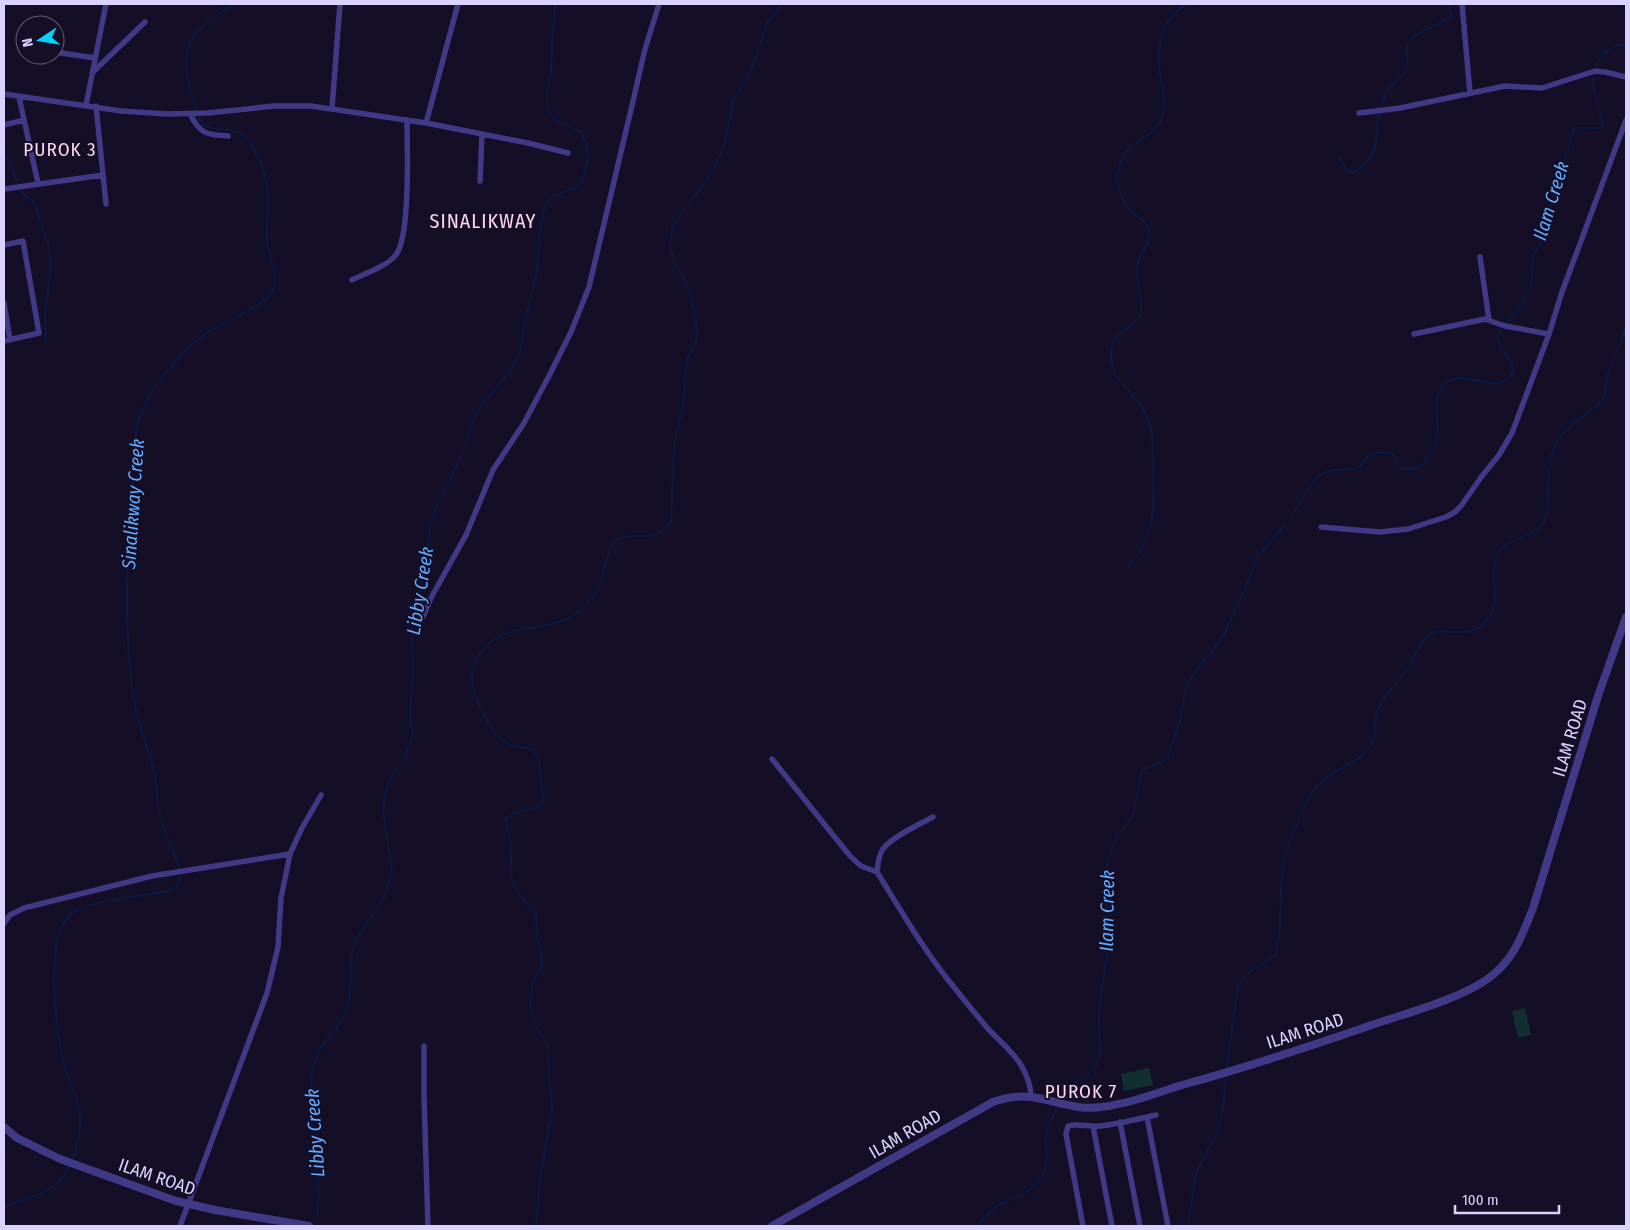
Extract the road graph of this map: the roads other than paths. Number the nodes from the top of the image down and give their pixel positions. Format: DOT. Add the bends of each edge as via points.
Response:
graph roads {
  1 [pos="106,4"];
  2 [pos="340,4"];
  3 [pos="458,4"];
  4 [pos="659,4"];
  5 [pos="1462,4"];
  6 [pos="145,22"];
  7 [pos="65,54"];
  8 [pos="95,58"];
  9 [pos="92,73"];
  10 [pos="1626,77"];
  11 [pos="1470,93"];
  12 [pos="4,94"];
  13 [pos="19,97"];
  14 [pos="86,105"];
  15 [pos="96,106"];
  16 [pos="332,108"];
  17 [pos="1359,112"];
  18 [pos="190,114"];
  19 [pos="24,120"];
  20 [pos="407,120"];
  21 [pos="1626,120"];
  22 [pos="426,123"];
  23 [pos="4,125"];
  24 [pos="482,134"];
  25 [pos="228,136"];
  26 [pos="568,153"];
  27 [pos="103,174"];
  28 [pos="480,181"];
  29 [pos="38,183"];
  30 [pos="4,189"];
  31 [pos="106,204"];
  32 [pos="4,245"];
  33 [pos="1480,257"];
  34 [pos="352,280"];
  35 [pos="4,303"];
  36 [pos="1489,320"];
  37 [pos="1414,334"];
  38 [pos="1549,334"];
  39 [pos="7,340"];
  40 [pos="1321,527"];
  41 [pos="423,617"];
  42 [pos="1626,617"];
  43 [pos="772,759"];
  44 [pos="321,795"];
  45 [pos="933,817"];
  46 [pos="290,854"];
  47 [pos="877,872"];
  48 [pos="4,923"];
  49 [pos="424,1046"];
  50 [pos="1031,1097"];
  51 [pos="1156,1114"];
  52 [pos="1147,1117"];
  53 [pos="1120,1122"];
  54 [pos="1093,1126"];
  55 [pos="4,1127"];
  56 [pos="189,1205"];
  57 [pos="180,1226"];
  58 [pos="309,1226"];
  59 [pos="428,1226"];
  60 [pos="772,1226"];
  61 [pos="1084,1226"];
  62 [pos="1112,1226"];
  63 [pos="1140,1226"];
  64 [pos="1168,1226"];
  1 -- 8 [label="street"];
  2 -- 16 [label="street"];
  3 -- 22 [label="street"];
  4 -- 41 [label="street" via="590,287 550,374 493,470 466,535"];
  5 -- 11 [label="street"];
  6 -- 9 [label="street"];
  7 -- 8 [label="street"];
  8 -- 9 [label="street"];
  9 -- 14 [label="street"];
  10 -- 11 [label="street" via="1595,71 1542,88 1505,86"];
  11 -- 17 [label="street" via="1400,108"];
  12 -- 13 [label="street"];
  13 -- 14 [label="street"];
  13 -- 19 [label="street"];
  14 -- 15 [label="street"];
  15 -- 18 [label="street" via="143,113"];
  15 -- 27 [label="street"];
  16 -- 18 [label="street" via="291,105"];
  16 -- 20 [label="street"];
  18 -- 25 [label="street" via="205,133"];
  19 -- 23 [label="street"];
  19 -- 29 [label="street"];
  20 -- 22 [label="street"];
  20 -- 34 [label="street" via="404,239 390,260"];
  21 -- 38 [label="street"];
  22 -- 24 [label="street"];
  24 -- 26 [label="street"];
  24 -- 28 [label="street"];
  27 -- 29 [label="street"];
  27 -- 31 [label="street"];
  29 -- 30 [label="street"];
  32 -- 39 [label="street" via="22,241 39,333"];
  33 -- 36 [label="street"];
  35 -- 39 [label="street"];
  36 -- 37 [label="street" via="1474,320"];
  36 -- 38 [label="street"];
  38 -- 40 [label="street" via="1512,433 1455,512 1408,529 1380,532"];
  42 -- 50 [label="street, ILAM ROAD" via="1521,940 1507,962 1488,979 1457,995 1356,1030 1126,1102 1089,1108"];
  43 -- 47 [label="street" via="850,856 861,866"];
  44 -- 46 [label="street"];
  45 -- 47 [label="street" via="888,843 878,860"];
  46 -- 48 [label="street" via="143,878 24,908 10,915"];
  46 -- 56 [label="street" via="281,898 278,947 267,992"];
  47 -- 50 [label="street" via="948,980 1013,1053 1028,1079"];
  49 -- 59 [label="street"];
  50 -- 60 [label="street, ILAM ROAD" via="993,1102"];
  51 -- 52 [label="street"];
  52 -- 53 [label="street"];
  52 -- 64 [label="street"];
  53 -- 54 [label="street"];
  53 -- 63 [label="street"];
  54 -- 61 [label="street" via="1075,1124 1066,1129"];
  54 -- 62 [label="street"];
  55 -- 56 [label="street, ILAM ROAD" via="17,1138 60,1159"];
  56 -- 57 [label="street"];
  56 -- 58 [label="street, ILAM ROAD"];
}
